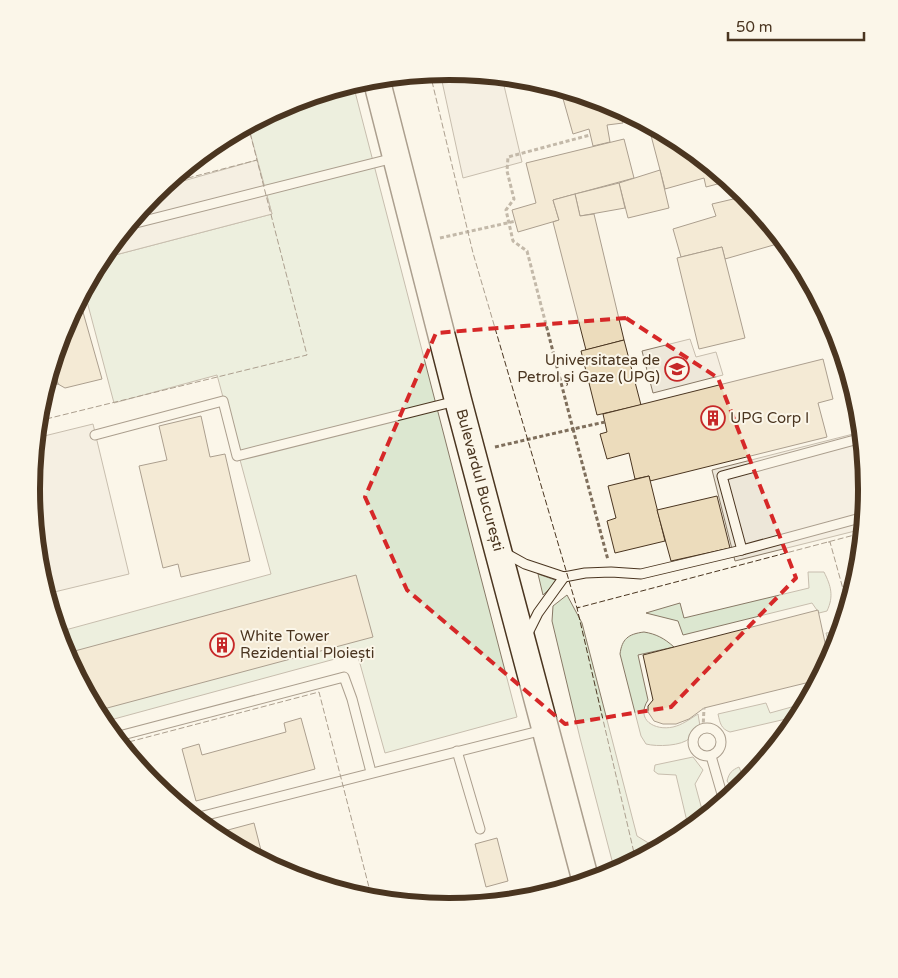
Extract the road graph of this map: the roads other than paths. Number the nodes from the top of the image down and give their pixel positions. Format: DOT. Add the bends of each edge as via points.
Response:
graph roads {
  1 [pos="378,86"];
  2 [pos="396,158"];
  3 [pos="138,222"];
  4 [pos="458,400"];
  5 [pos="95,435"];
  6 [pos="855,440"];
  7 [pos="857,519"];
  8 [pos="498,549"];
  9 [pos="742,550"];
  10 [pos="564,577"];
  11 [pos="523,643"];
  12 [pos="545,730"];
  13 [pos="123,735"];
  14 [pos="457,751"];
  15 [pos="711,756"];
  16 [pos="372,772"];
  17 [pos="722,794"];
  18 [pos="204,816"];
  19 [pos="480,829"];
  20 [pos="584,875"];
  1 -- 2 [label="main road, Bulevardul București"];
  2 -- 3 [label="lane"];
  2 -- 4 [label="main road, Bulevardul București"];
  4 -- 5 [label="lane" via="237,456 223,402"];
  4 -- 8 [label="main road, Bulevardul București"];
  6 -- 9 [label="lane" via="722,476"];
  7 -- 9 [label="lane"];
  8 -- 10 [label="lane" via="525,564"];
  8 -- 11 [label="main road, Bulevardul București"];
  9 -- 10 [label="lane" via="641,574 585,573"];
  10 -- 11 [label="lane" via="538,612"];
  11 -- 12 [label="main road, Bulevardul București"];
  12 -- 14 [label="lane"];
  12 -- 20 [label="main road, Bulevardul București"];
  13 -- 16 [label="lane" via="344,677"];
  14 -- 16 [label="lane"];
  14 -- 19 [label="lane"];
  15 -- 15 [label="lane" via="696,752 693,745 697,732 703,729 716,731 722,742 720,749"];
  15 -- 17 [label="lane"];
  16 -- 18 [label="lane"];
}
